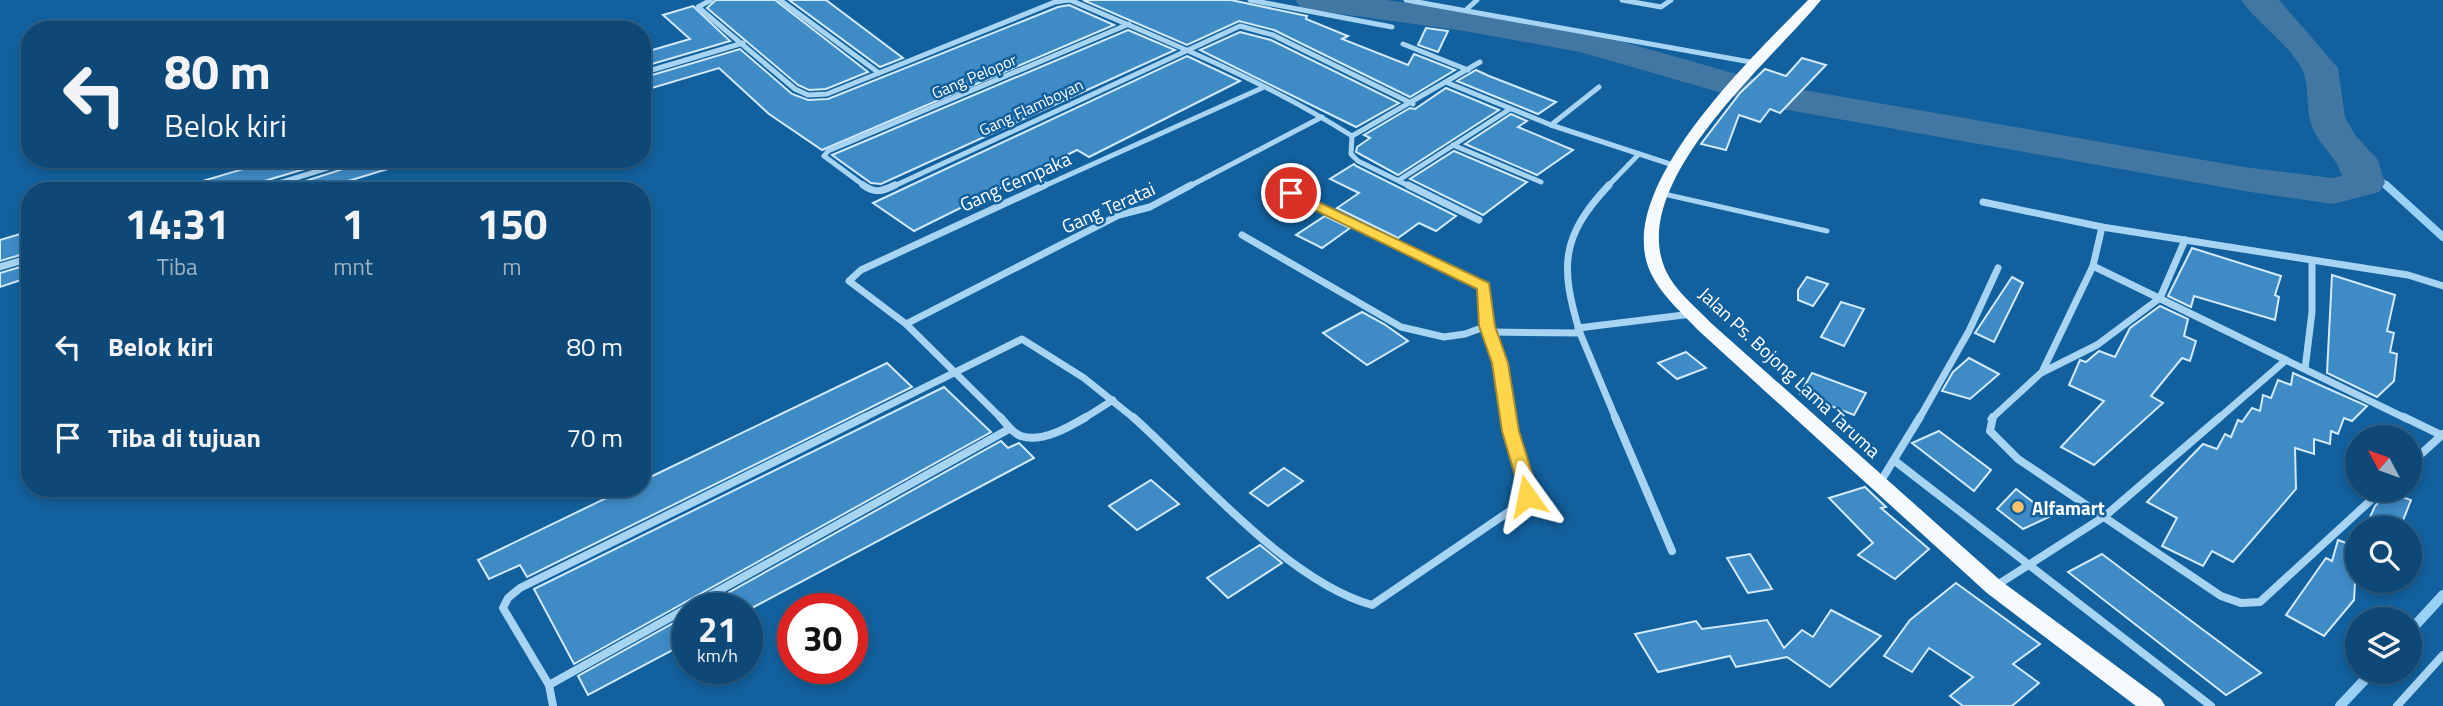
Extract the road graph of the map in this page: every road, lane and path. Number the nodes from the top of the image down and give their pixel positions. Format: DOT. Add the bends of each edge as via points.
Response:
graph roads {
  1 [pos="710,0"];
  2 [pos="780,0"];
  3 [pos="1070,0"];
  4 [pos="1250,0"];
  5 [pos="1406,0"];
  6 [pos="1454,0"];
  7 [pos="1477,0"];
  8 [pos="1622,0"];
  9 [pos="1671,0"];
  10 [pos="1815,0"];
  11 [pos="1446,6"];
  12 [pos="1467,9"];
  13 [pos="1129,23"];
  14 [pos="1392,27"];
  15 [pos="743,43"];
  16 [pos="1403,44"];
  17 [pos="1188,50"];
  18 [pos="1480,62"];
  19 [pos="1754,67"];
  20 [pos="651,70"];
  21 [pos="1468,70"];
  22 [pos="879,73"];
  23 [pos="1448,83"];
  24 [pos="1599,87"];
  25 [pos="1262,88"];
  26 [pos="1413,104"];
  27 [pos="1510,109"];
  28 [pos="1322,117"];
  29 [pos="1551,124"];
  30 [pos="1352,136"];
  31 [pos="1453,145"];
  32 [pos="1639,154"];
  33 [pos="1673,165"];
  34 [pos="328,168"];
  35 [pos="1399,180"];
  36 [pos="282,182"];
  37 [pos="1541,182"];
  38 [pos="886,189"];
  39 [pos="1291,193"];
  40 [pos="1661,193"];
  41 [pos="1983,202"];
  42 [pos="1479,220"];
  43 [pos="2102,227"];
  44 [pos="1827,231"];
  45 [pos="1242,235"];
  46 [pos="2185,240"];
  47 [pos="21,261"];
  48 [pos="2312,262"];
  49 [pos="2093,266"];
  50 [pos="0,267"];
  51 [pos="1998,268"];
  52 [pos="2443,286"];
  53 [pos="2160,298"];
  54 [pos="1693,314"];
  55 [pos="906,324"];
  56 [pos="1488,329"];
  57 [pos="1579,330"];
  58 [pos="2286,360"];
  59 [pos="2305,369"];
  60 [pos="956,371"];
  61 [pos="2042,372"];
  62 [pos="1113,400"];
  63 [pos="1009,429"];
  64 [pos="2442,434"];
  65 [pos="2422,453"];
  66 [pos="1895,461"];
  67 [pos="1880,484"];
  68 [pos="2369,502"];
  69 [pos="2105,516"];
  70 [pos="1672,551"];
  71 [pos="2027,566"];
  72 [pos="1994,587"];
  73 [pos="2443,655"];
  74 [pos="549,685"];
  75 [pos="553,706"];
  76 [pos="2152,706"];
  77 [pos="2211,706"];
  78 [pos="2398,706"];
  1 -- 15 [label="street" via="698,7"];
  2 -- 22 [label="street"];
  3 -- 13 [label="street"];
  3 -- 22 [label="street"];
  4 -- 14 [label="street"];
  5 -- 11 [label="street"];
  6 -- 11 [label="street"];
  7 -- 12 [label="street"];
  8 -- 9 [label="street" via="1655,7"];
  10 -- 19 [label="main road, Jalan Ps. Bojong Lama Taruma"];
  11 -- 12 [label="street"];
  12 -- 19 [label="street"];
  13 -- 17 [label="street"];
  13 -- 38 [label="street, Gang Pelopor" via="828,150 824,156 871,191"];
  15 -- 20 [label="street"];
  15 -- 22 [label="street" via="808,95 827,94"];
  16 -- 21 [label="street"];
  17 -- 25 [label="street"];
  17 -- 26 [label="street, Gang Flamboyan" via="1240,26 1256,28"];
  17 -- 38 [label="street, Gang Flamboyan"];
  18 -- 21 [label="street"];
  19 -- 33 [label="main road, Jalan Ps. Bojong Lama Taruma"];
  21 -- 23 [label="street"];
  23 -- 26 [label="street"];
  23 -- 27 [label="street"];
  24 -- 29 [label="street"];
  25 -- 28 [label="street"];
  25 -- 55 [label="street, Gang Cempaka" via="1017,196 853,276 849,281"];
  26 -- 30 [label="street"];
  27 -- 29 [label="street"];
  27 -- 31 [label="street"];
  28 -- 30 [label="street"];
  28 -- 55 [label="street, Gang Teratai" via="1150,207 1119,215"];
  29 -- 32 [label="street"];
  30 -- 35 [label="street" via="1350,155"];
  31 -- 35 [label="street"];
  31 -- 37 [label="street"];
  32 -- 33 [label="street"];
  32 -- 57 [label="street" via="1574,226 1566,247 1563,269"];
  33 -- 40 [label="main road, Jalan Ps. Bojong Lama Taruma"];
  34 -- 36 [label="street"];
  35 -- 42 [label="street"];
  39 -- 56 [label="street" via="1484,286"];
  40 -- 44 [label="lane"];
  40 -- 54 [label="main road, Jalan Ps. Bojong Lama Taruma" via="1651,237 1654,262"];
  41 -- 43 [label="street"];
  43 -- 46 [label="street"];
  43 -- 49 [label="street"];
  45 -- 56 [label="street" via="1401,327 1436,338"];
  46 -- 48 [label="street"];
  46 -- 53 [label="street"];
  47 -- 50 [label="street"];
  48 -- 52 [label="street" via="2408,275"];
  48 -- 59 [label="street"];
  49 -- 53 [label="street"];
  49 -- 61 [label="street"];
  51 -- 66 [label="street" via="1983,307"];
  53 -- 58 [label="street"];
  53 -- 61 [label="street" via="2097,345"];
  54 -- 57 [label="street"];
  54 -- 67 [label="main road, Jalan Ps. Bojong Lama Taruma"];
  55 -- 60 [label="street"];
  56 -- 57 [label="street"];
  56 -- 62 [label="street" via="1500,363 1526,499 1372,605 1338,594 1249,526"];
  57 -- 70 [label="street"];
  58 -- 59 [label="street"];
  58 -- 69 [label="street"];
  59 -- 64 [label="street"];
  60 -- 62 [label="street" via="1011,343 1029,341"];
  60 -- 63 [label="street"];
  60 -- 74 [label="street" via="520,587 503,608"];
  61 -- 69 [label="street" via="1991,419 1990,431 2018,459"];
  62 -- 63 [label="street" via="1047,436 1019,436"];
  63 -- 74 [label="street"];
  64 -- 65 [label="street"];
  66 -- 67 [label="street"];
  66 -- 71 [label="street"];
  67 -- 72 [label="main road, Jalan Ps. Bojong Lama Taruma"];
  68 -- 69 [label="street" via="2260,601 2251,603 2221,596"];
  69 -- 71 [label="street"];
  71 -- 72 [label="street"];
  71 -- 77 [label="street"];
  72 -- 76 [label="main road, Jalan Ps. Bojong Lama Taruma"];
  73 -- 78 [label="street"];
  74 -- 75 [label="street"];
}
